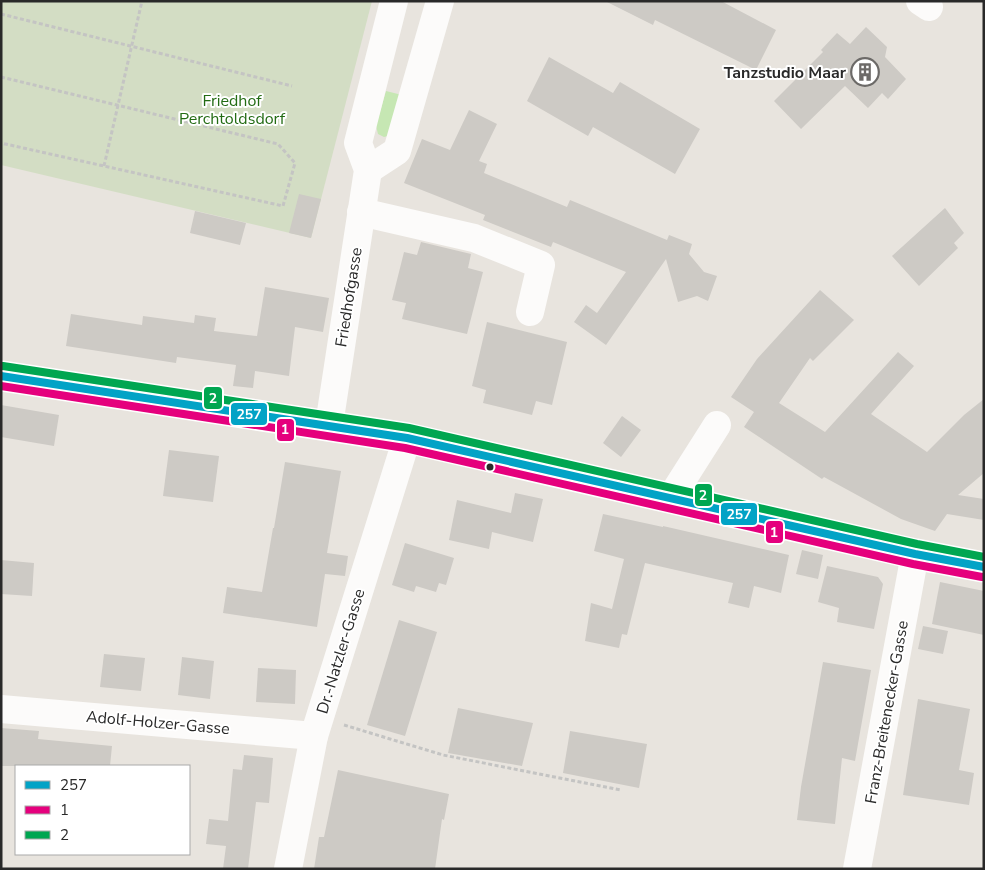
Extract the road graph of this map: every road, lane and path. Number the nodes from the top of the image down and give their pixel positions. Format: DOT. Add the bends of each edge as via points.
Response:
graph roads {
  1 [pos="142,1"];
  2 [pos="394,1"];
  3 [pos="440,1"];
  4 [pos="1,14"];
  5 [pos="131,46"];
  6 [pos="1,77"];
  7 [pos="292,86"];
  8 [pos="117,105"];
  9 [pos="1,144"];
  10 [pos="104,166"];
  11 [pos="368,170"];
  12 [pos="361,212"];
  13 [pos="530,312"];
  14 [pos="1,376"];
  15 [pos="328,424"];
  16 [pos="717,425"];
  17 [pos="407,438"];
  18 [pos="670,499"];
  19 [pos="914,554"];
  20 [pos="984,567"];
  21 [pos="1,708"];
  22 [pos="317,726"];
  23 [pos="621,790"];
  24 [pos="288,869"];
  25 [pos="857,869"];
  1 -- 5 [label="path"];
  2 -- 11 [label="street, Friedhofgasse" via="358,143"];
  3 -- 11 [label="street" via="397,151"];
  4 -- 5 [label="path"];
  5 -- 7 [label="path"];
  5 -- 8 [label="path"];
  6 -- 8 [label="path"];
  8 -- 10 [label="path"];
  8 -- 10 [label="path" via="278,144 295,163 283,206"];
  9 -- 10 [label="path"];
  11 -- 12 [label="street, Friedhofgasse"];
  12 -- 13 [label="street" via="474,238 541,265"];
  12 -- 15 [label="street, Friedhofgasse"];
  14 -- 15 [label="street"];
  15 -- 17 [label="street"];
  16 -- 18 [label="street"];
  17 -- 18 [label="street"];
  17 -- 22 [label="street, Dr.-Natzler-Gasse"];
  18 -- 19 [label="street"];
  19 -- 20 [label="street"];
  19 -- 25 [label="street, Franz-Breitenecker-Gasse"];
  21 -- 22 [label="street, Adolf-Holzer-Gasse"];
  22 -- 23 [label="path"];
  22 -- 24 [label="street, Dr.-Natzler-Gasse"];
}
